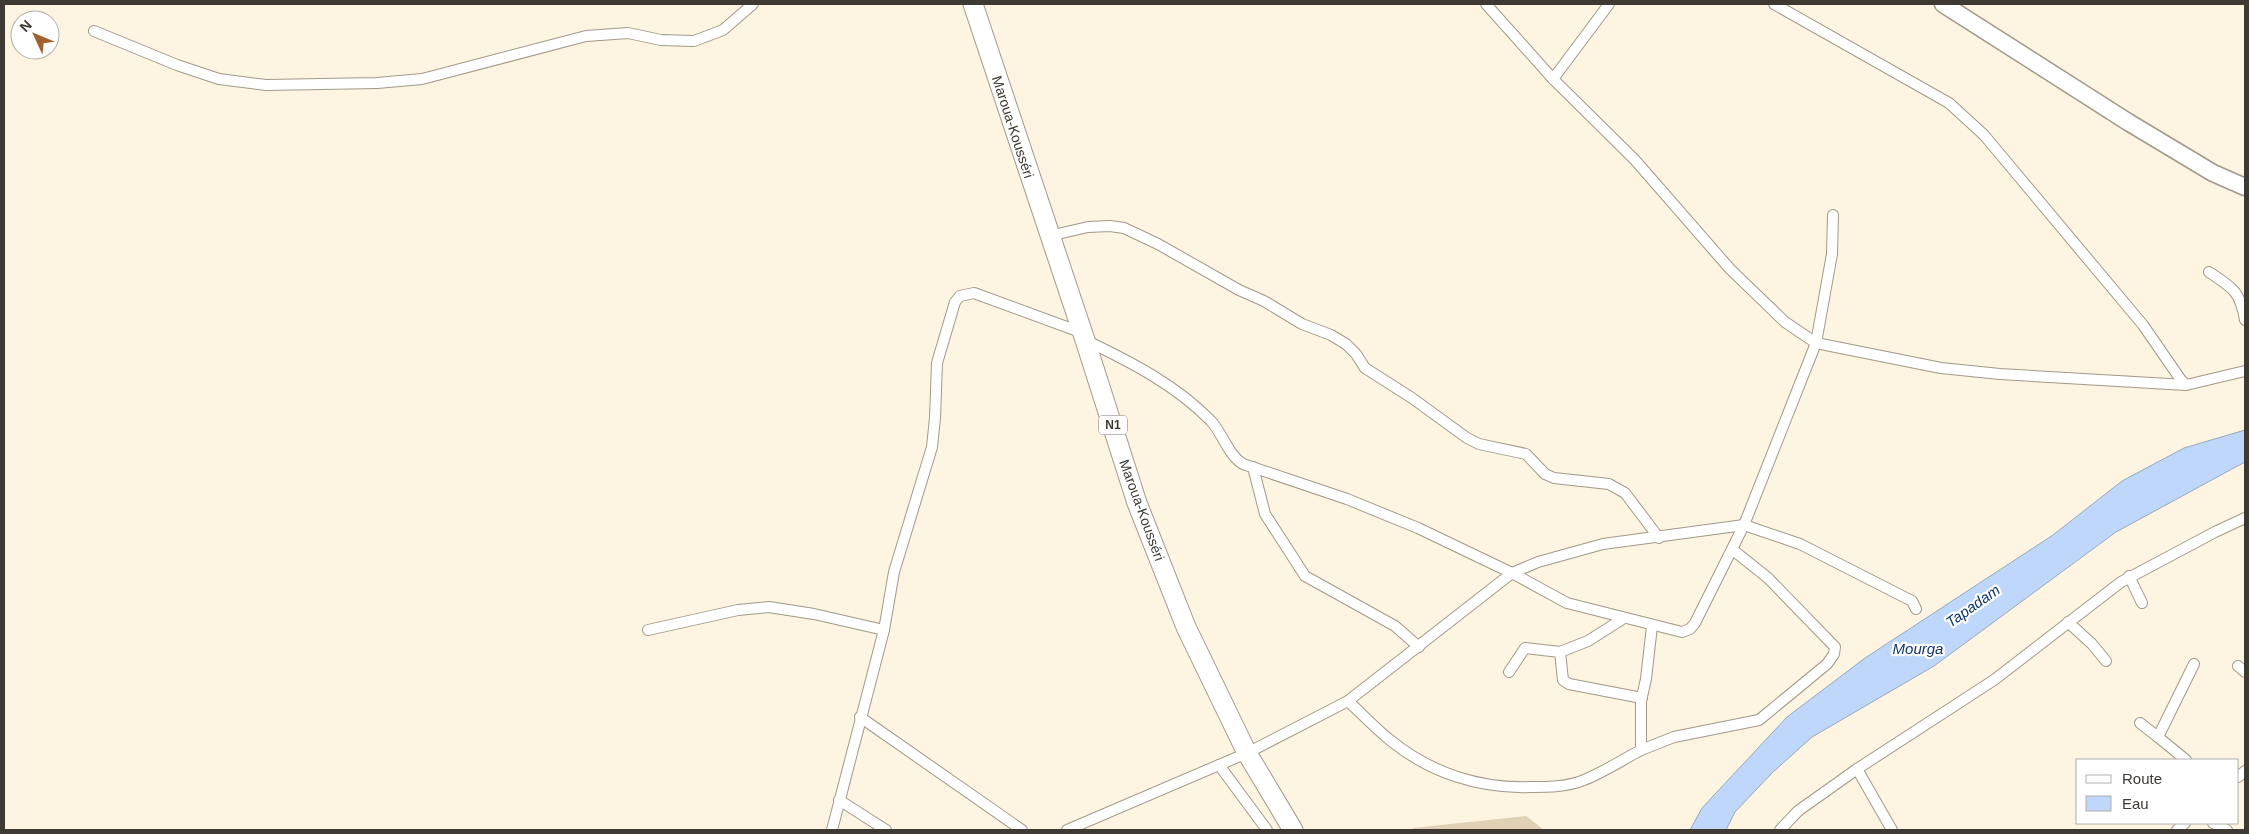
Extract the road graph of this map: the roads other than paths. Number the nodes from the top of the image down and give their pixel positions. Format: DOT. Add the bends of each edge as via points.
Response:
graph roads {
  1 [pos="753,4"];
  2 [pos="973,4"];
  3 [pos="1486,4"];
  4 [pos="1609,4"];
  5 [pos="1774,4"];
  6 [pos="1943,4"];
  7 [pos="94,31"];
  8 [pos="1553,79"];
  9 [pos="2245,187"];
  10 [pos="1833,215"];
  11 [pos="1049,236"];
  12 [pos="2209,272"];
  13 [pos="2245,320"];
  14 [pos="1084,337"];
  15 [pos="1816,343"];
  16 [pos="2245,371"];
  17 [pos="2186,385"];
  18 [pos="1253,467"];
  19 [pos="2245,518"];
  20 [pos="1744,525"];
  21 [pos="1659,538"];
  22 [pos="1733,550"];
  23 [pos="1512,573"];
  24 [pos="2129,576"];
  25 [pos="2142,603"];
  26 [pos="1916,609"];
  27 [pos="1624,618"];
  28 [pos="2068,622"];
  29 [pos="1652,626"];
  30 [pos="648,630"];
  31 [pos="884,630"];
  32 [pos="1418,647"];
  33 [pos="1560,652"];
  34 [pos="2106,661"];
  35 [pos="2194,664"];
  36 [pos="1509,672"];
  37 [pos="1642,698"];
  38 [pos="1348,701"];
  39 [pos="860,717"];
  40 [pos="2140,723"];
  41 [pos="2158,737"];
  42 [pos="1641,750"];
  43 [pos="1247,753"];
  44 [pos="2185,759"];
  45 [pos="1218,765"];
  46 [pos="1857,769"];
  47 [pos="839,800"];
  48 [pos="2215,824"];
  49 [pos="832,830"];
  50 [pos="886,830"];
  51 [pos="1022,830"];
  52 [pos="1067,830"];
  53 [pos="1267,830"];
  54 [pos="1293,830"];
  55 [pos="1780,830"];
  56 [pos="1892,830"];
  57 [pos="2227,830"];
  1 -- 7 [label="street" via="723,30 694,41 628,34 586,36 422,79 377,83 266,84 219,80"];
  2 -- 11 [label="highway, Maroua-Kousséri / N1"];
  3 -- 8 [label="street"];
  4 -- 8 [label="street"];
  5 -- 17 [label="street" via="1949,103 1984,135 2142,325"];
  6 -- 9 [label="main road" via="2128,122"];
  8 -- 15 [label="street" via="1635,160 1730,269 1785,322"];
  10 -- 15 [label="street" via="1832,254"];
  11 -- 14 [label="highway, Maroua-Kousséri / N1"];
  11 -- 21 [label="street" via="1088,227 1110,226 1124,228 1158,244 1302,324 1346,344 1365,368 1467,438 1479,444 1526,454 1545,474 1554,478 1609,484 1624,493"];
  12 -- 13 [label="street" via="2238,295"];
  14 -- 18 [label="street" via="1132,362 1177,392 1212,422 1238,461"];
  14 -- 31 [label="street" via="974,293 960,296 955,302 937,362 932,447 894,572"];
  14 -- 43 [label="highway, Maroua-Kousséri / N1" via="1137,503 1186,627"];
  15 -- 17 [label="street" via="1941,368"];
  15 -- 20 [label="street"];
  16 -- 17 [label="street"];
  18 -- 23 [label="street" via="1418,528"];
  18 -- 32 [label="street" via="1265,514 1305,576 1395,626"];
  19 -- 24 [label="street"];
  20 -- 21 [label="street"];
  20 -- 22 [label="street"];
  20 -- 26 [label="street" via="1800,544 1912,601"];
  21 -- 23 [label="street" via="1603,544 1538,562"];
  22 -- 29 [label="street" via="1690,629 1676,632"];
  22 -- 42 [label="street" via="1768,578 1817,626 1835,647 1834,654 1827,664 1759,720 1674,737"];
  23 -- 27 [label="street" via="1567,603"];
  23 -- 32 [label="street"];
  24 -- 25 [label="street"];
  24 -- 28 [label="street"];
  27 -- 29 [label="street"];
  27 -- 33 [label="street" via="1588,641"];
  28 -- 34 [label="street"];
  28 -- 46 [label="street" via="1994,680"];
  29 -- 37 [label="street"];
  30 -- 31 [label="street" via="738,610 769,607"];
  31 -- 39 [label="street"];
  32 -- 38 [label="street"];
  33 -- 36 [label="street" via="1524,648"];
  33 -- 37 [label="street" via="1563,680 1569,684"];
  35 -- 41 [label="street"];
  37 -- 42 [label="street"];
  38 -- 42 [label="street" via="1390,740 1420,760 1460,778 1490,786 1561,786 1591,777"];
  38 -- 43 [label="street"];
  39 -- 47 [label="street"];
  39 -- 51 [label="street"];
  40 -- 41 [label="street"];
  41 -- 44 [label="street"];
  43 -- 45 [label="street"];
  43 -- 54 [label="highway, Maroua-Kousséri / N1"];
  45 -- 52 [label="street"];
  45 -- 53 [label="street"];
  46 -- 55 [label="street" via="1798,811"];
  46 -- 56 [label="street"];
  47 -- 49 [label="street"];
  47 -- 50 [label="street"];
  48 -- 57 [label="street"];
}
